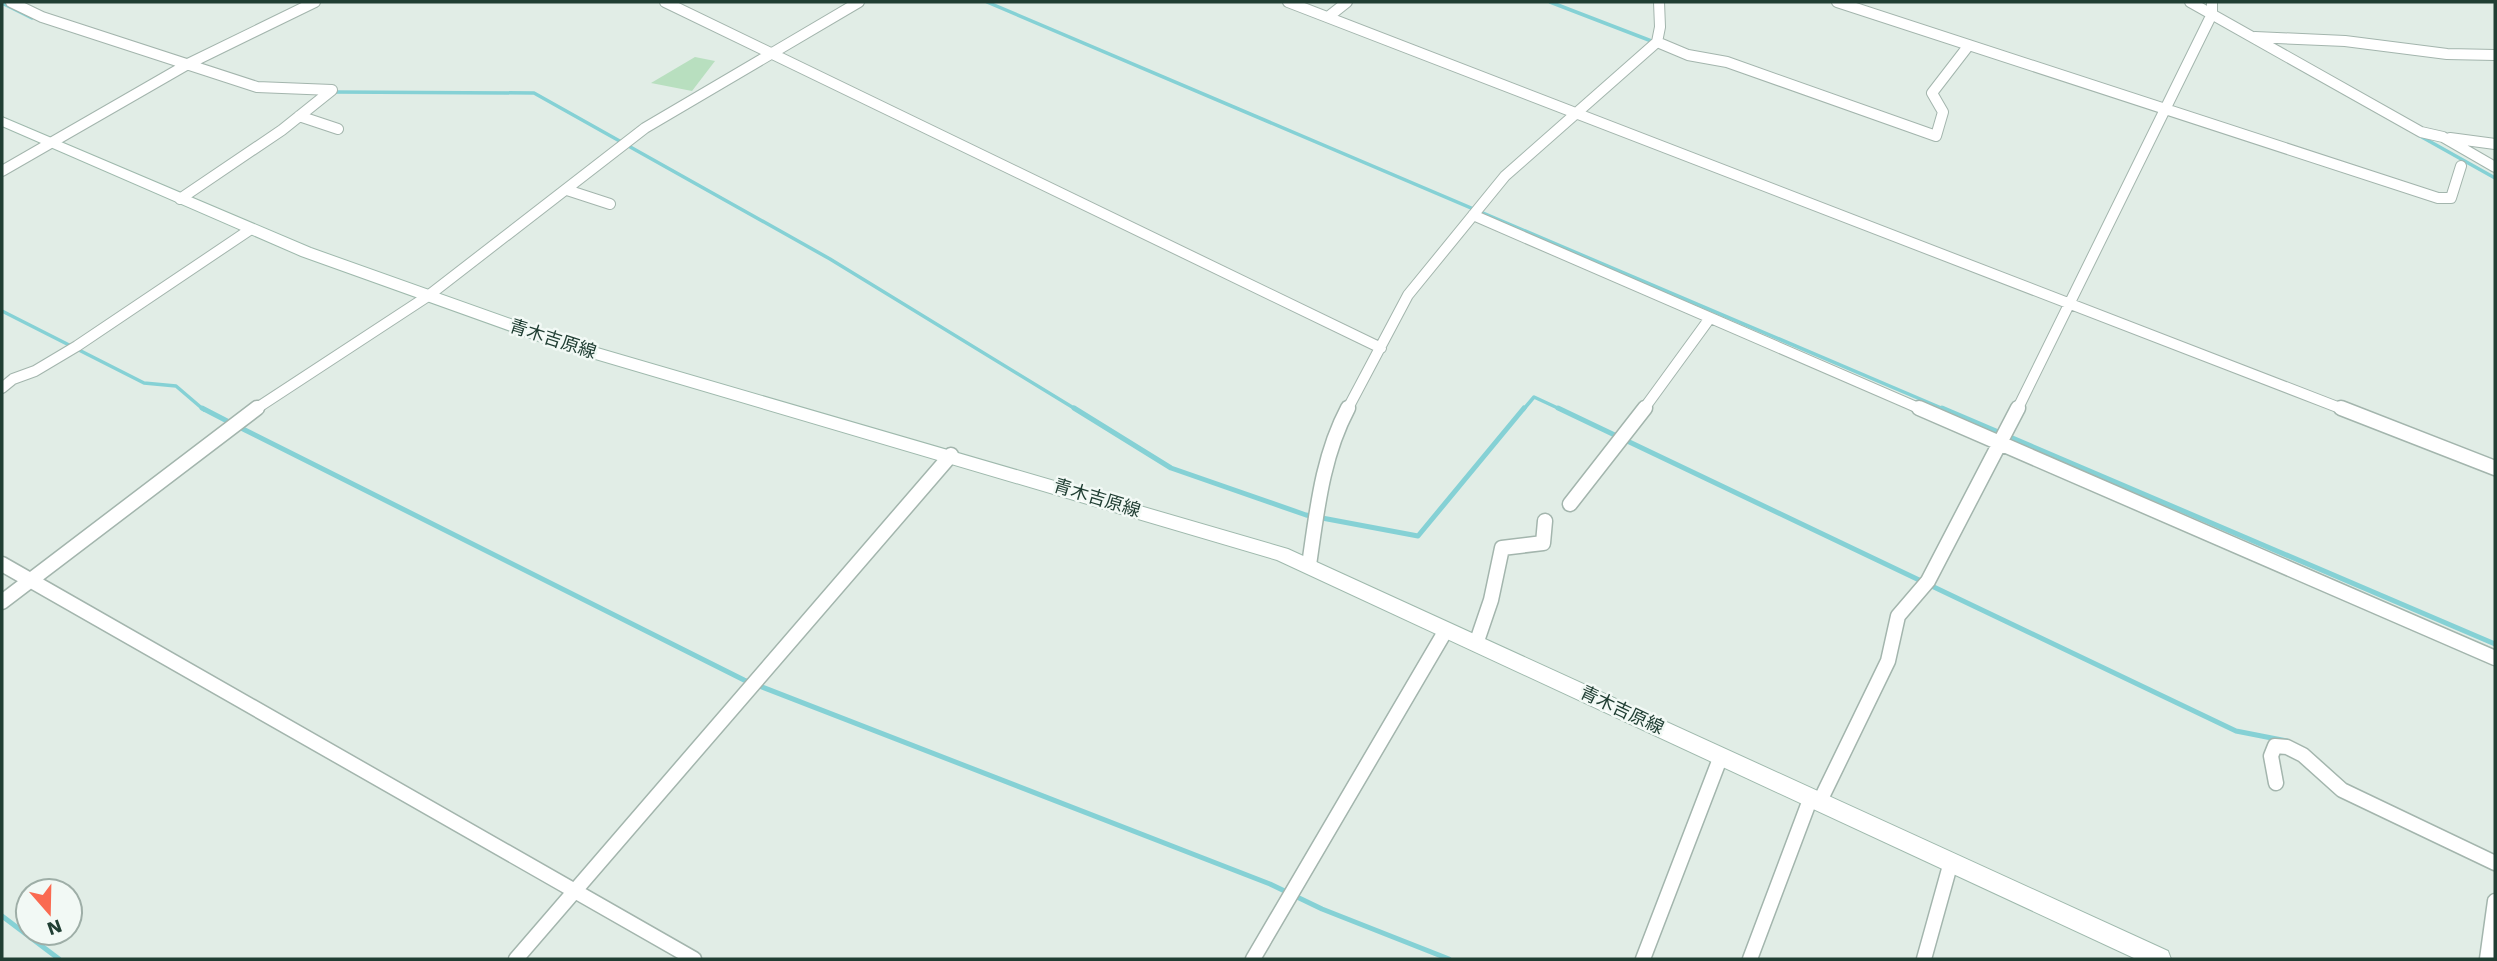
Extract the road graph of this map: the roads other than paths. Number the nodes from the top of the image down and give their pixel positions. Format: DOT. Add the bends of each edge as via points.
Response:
graph roads {
  1 [pos="11,2"];
  2 [pos="315,2"];
  3 [pos="666,2"];
  4 [pos="859,2"];
  5 [pos="1288,2"];
  6 [pos="1347,2"];
  7 [pos="1659,2"];
  8 [pos="1836,2"];
  9 [pos="2190,2"];
  10 [pos="2213,2"];
  11 [pos="2212,14"];
  12 [pos="1328,17"];
  13 [pos="2253,37"];
  14 [pos="1657,42"];
  15 [pos="1969,45"];
  16 [pos="774,53"];
  17 [pos="2495,55"];
  18 [pos="188,64"];
  19 [pos="2166,110"];
  20 [pos="1576,114"];
  21 [pos="299,116"];
  22 [pos="2,121"];
  23 [pos="338,129"];
  24 [pos="2443,137"];
  25 [pos="53,142"];
  26 [pos="2495,144"];
  27 [pos="2461,166"];
  28 [pos="2495,167"];
  29 [pos="2,172"];
  30 [pos="567,190"];
  31 [pos="180,199"];
  32 [pos="610,204"];
  33 [pos="1473,215"];
  34 [pos="251,229"];
  35 [pos="428,296"];
  36 [pos="2068,304"];
  37 [pos="1710,318"];
  38 [pos="1381,348"];
  39 [pos="2,388"];
  40 [pos="2001,442"];
  41 [pos="951,455"];
  42 [pos="2495,468"];
  43 [pos="1570,505"];
  44 [pos="1545,521"];
  45 [pos="2,564"];
  46 [pos="1310,565"];
  47 [pos="30,581"];
  48 [pos="2,602"];
  49 [pos="1446,630"];
  50 [pos="1476,644"];
  51 [pos="2495,658"];
  52 [pos="1721,755"];
  53 [pos="2276,783"];
  54 [pos="1816,799"];
  55 [pos="1951,862"];
  56 [pos="2495,863"];
  57 [pos="575,890"];
  58 [pos="2495,901"];
  59 [pos="516,959"];
  60 [pos="694,959"];
  61 [pos="1253,959"];
  62 [pos="1643,959"];
  63 [pos="1751,959"];
  64 [pos="1924,959"];
  65 [pos="2160,959"];
  66 [pos="2487,959"];
  1 -- 18 [label="street" via="42,17"];
  2 -- 18 [label="street"];
  3 -- 16 [label="street"];
  4 -- 16 [label="street"];
  5 -- 12 [label="street"];
  6 -- 12 [label="street"];
  7 -- 14 [label="street"];
  8 -- 15 [label="street"];
  9 -- 11 [label="street"];
  10 -- 11 [label="street"];
  11 -- 13 [label="street"];
  11 -- 19 [label="street"];
  12 -- 20 [label="street"];
  13 -- 17 [label="street"];
  13 -- 24 [label="street" via="2421,132"];
  14 -- 15 [label="street" via="1936,136 1943,112 1932,93"];
  14 -- 20 [label="street"];
  15 -- 19 [label="street"];
  16 -- 30 [label="street" via="645,128"];
  16 -- 38 [label="street"];
  18 -- 21 [label="street" via="257,87 332,90"];
  18 -- 25 [label="street"];
  19 -- 27 [label="street" via="2438,198 2451,198"];
  19 -- 36 [label="street"];
  20 -- 33 [label="street" via="1505,176"];
  20 -- 36 [label="street"];
  21 -- 23 [label="street"];
  21 -- 31 [label="street"];
  22 -- 25 [label="main road, 青木吉原線"];
  24 -- 26 [label="street"];
  24 -- 28 [label="street"];
  25 -- 29 [label="street"];
  25 -- 31 [label="main road, 青木吉原線"];
  30 -- 32 [label="street"];
  30 -- 35 [label="street"];
  31 -- 34 [label="main road, 青木吉原線"];
  33 -- 37 [label="street"];
  33 -- 38 [label="street" via="1408,295"];
  34 -- 35 [label="main road, 青木吉原線"];
  34 -- 39 [label="street" via="77,345"];
  35 -- 41 [label="main road, 青木吉原線" via="564,344"];
  35 -- 47 [label="street" via="256,409"];
  36 -- 40 [label="street"];
  36 -- 42 [label="street"];
  37 -- 40 [label="street"];
  37 -- 43 [label="street"];
  38 -- 46 [label="street" via="1335,433 1321,483"];
  40 -- 51 [label="street"];
  40 -- 54 [label="street" via="1928,581 1898,616 1888,661"];
  41 -- 46 [label="main road, 青木吉原線"];
  41 -- 57 [label="street"];
  44 -- 50 [label="street" via="1543,543 1502,548"];
  45 -- 47 [label="street"];
  46 -- 49 [label="main road, 青木吉原線"];
  47 -- 48 [label="street"];
  47 -- 57 [label="street"];
  49 -- 50 [label="main road, 青木吉原線"];
  49 -- 61 [label="street"];
  50 -- 52 [label="main road, 青木吉原線"];
  52 -- 54 [label="main road, 青木吉原線"];
  52 -- 62 [label="street"];
  53 -- 56 [label="street" via="2271,756 2275,746 2287,747 2303,755 2342,790"];
  54 -- 55 [label="main road, 青木吉原線"];
  54 -- 63 [label="street"];
  55 -- 64 [label="street"];
  55 -- 65 [label="main road, 青木吉原線"];
  57 -- 59 [label="street"];
  57 -- 60 [label="street"];
  58 -- 66 [label="street"];
}
